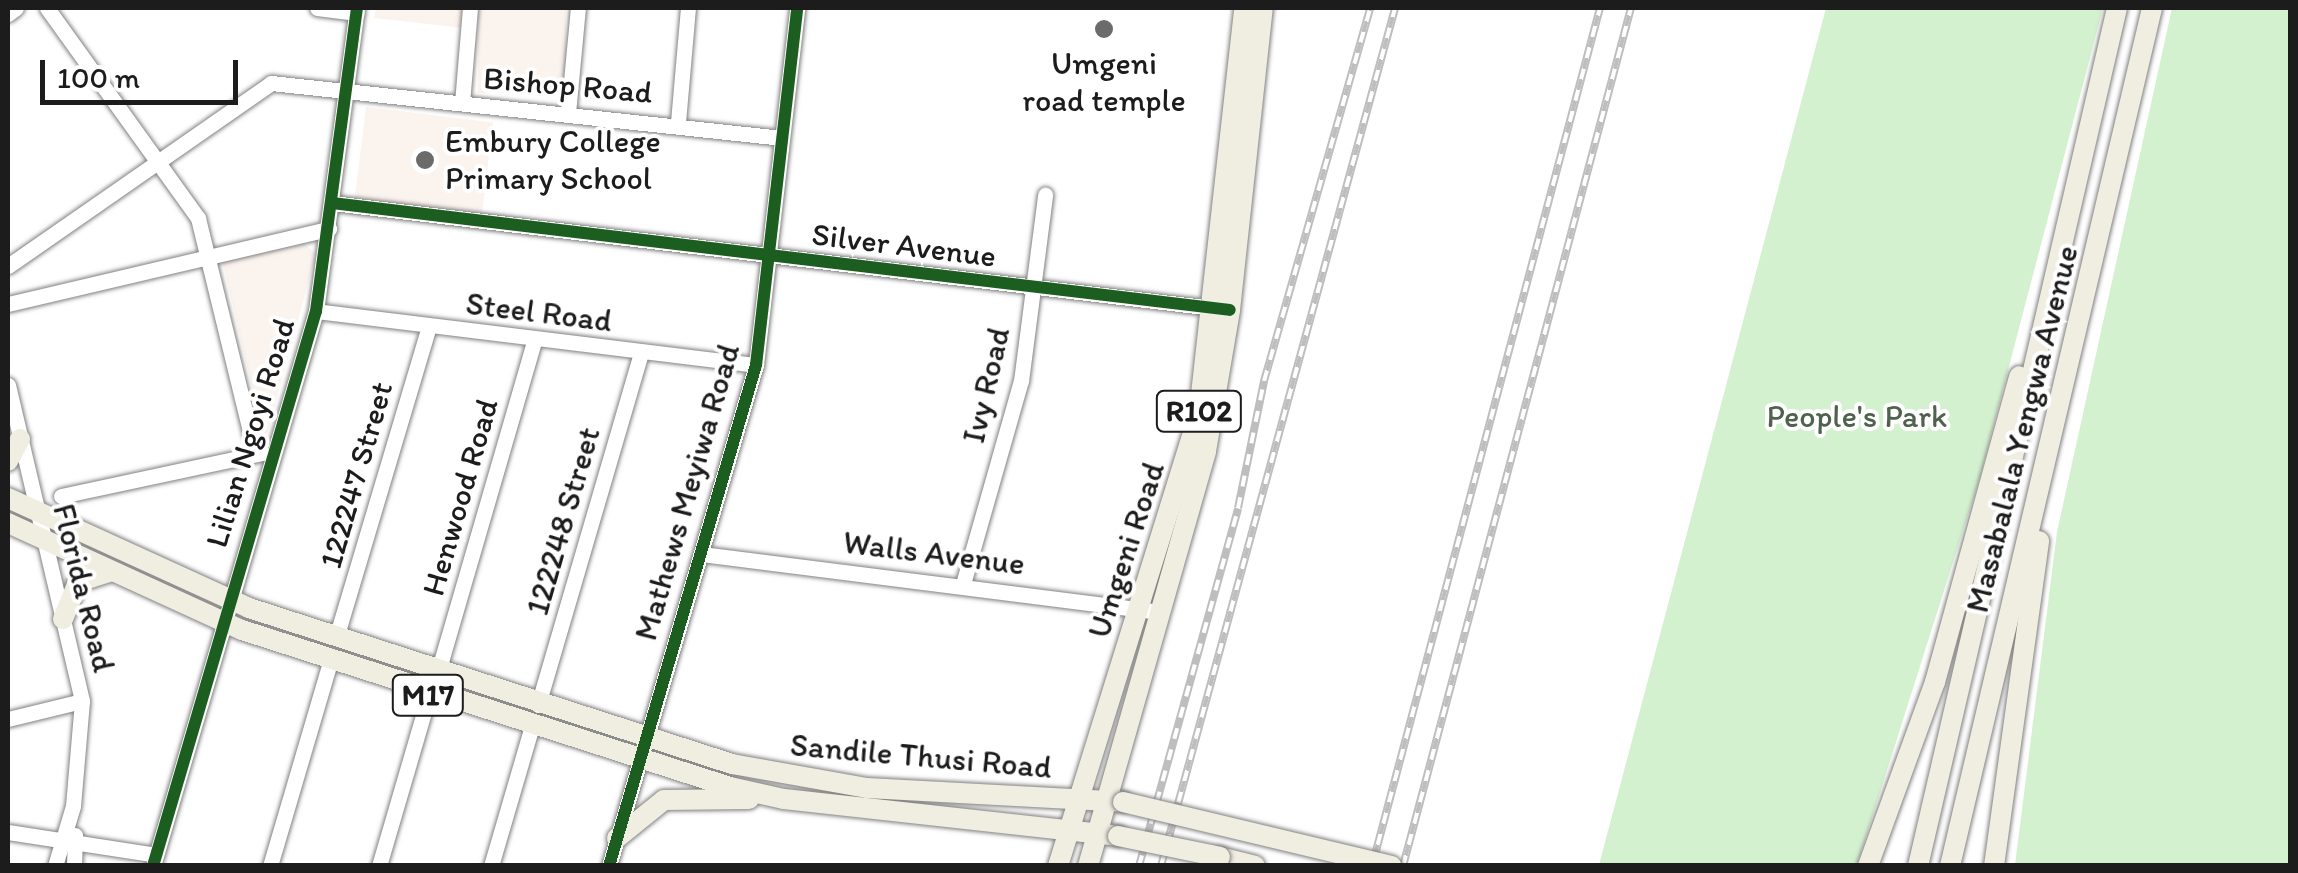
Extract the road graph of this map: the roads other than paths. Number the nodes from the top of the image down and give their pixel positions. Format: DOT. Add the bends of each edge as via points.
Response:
graph roads {
  1 [pos="16,8"];
  2 [pos="48,8"];
  3 [pos="317,8"];
  4 [pos="470,8"];
  5 [pos="578,8"];
  6 [pos="688,8"];
  7 [pos="797,8"];
  8 [pos="1244,8"];
  9 [pos="1263,8"];
  10 [pos="2117,8"];
  11 [pos="2152,8"];
  12 [pos="357,10"];
  13 [pos="8,14"];
  14 [pos="349,91"];
  15 [pos="462,102"];
  16 [pos="568,113"];
  17 [pos="678,122"];
  18 [pos="782,138"];
  19 [pos="158,160"];
  20 [pos="1045,195"];
  21 [pos="332,203"];
  22 [pos="2068,214"];
  23 [pos="329,229"];
  24 [pos="211,256"];
  25 [pos="771,257"];
  26 [pos="8,266"];
  27 [pos="1032,288"];
  28 [pos="8,304"];
  29 [pos="1221,309"];
  30 [pos="316,311"];
  31 [pos="2082,314"];
  32 [pos="429,326"];
  33 [pos="535,339"];
  34 [pos="641,352"];
  35 [pos="756,365"];
  36 [pos="8,385"];
  37 [pos="20,439"];
  38 [pos="263,453"];
  39 [pos="8,461"];
  40 [pos="62,496"];
  41 [pos="8,498"];
  42 [pos="36,511"];
  43 [pos="8,523"];
  44 [pos="44,540"];
  45 [pos="702,554"];
  46 [pos="113,571"];
  47 [pos="962,584"];
  48 [pos="228,599"];
  49 [pos="1150,610"];
  50 [pos="64,619"];
  51 [pos="222,622"];
  52 [pos="336,638"];
  53 [pos="330,662"];
  54 [pos="438,672"];
  55 [pos="430,696"];
  56 [pos="82,701"];
  57 [pos="538,705"];
  58 [pos="8,718"];
  59 [pos="532,726"];
  60 [pos="640,749"];
  61 [pos="770,797"];
  62 [pos="1077,799"];
  63 [pos="1114,801"];
  64 [pos="1067,830"];
  65 [pos="8,832"];
  66 [pos="1108,835"];
  67 [pos="618,838"];
  68 [pos="68,842"];
  69 [pos="154,860"];
  70 [pos="1994,865"];
  71 [pos="56,866"];
  72 [pos="74,866"];
  73 [pos="270,866"];
  74 [pos="379,866"];
  75 [pos="491,866"];
  76 [pos="610,866"];
  77 [pos="1058,866"];
  78 [pos="1088,866"];
  79 [pos="1254,866"];
  80 [pos="1392,866"];
  81 [pos="1868,866"];
  82 [pos="1918,866"];
  83 [pos="1950,866"];
  1 -- 13 [label="street"];
  2 -- 19 [label="street"];
  3 -- 12 [label="street"];
  4 -- 15 [label="street"];
  5 -- 16 [label="street"];
  6 -- 17 [label="street"];
  7 -- 18 [label="street, Mathews Meyiwa Road"];
  8 -- 29 [label="main road, Umgeni Road / R102"];
  9 -- 29 [label="main road, Umgeni Road / R102"];
  10 -- 22 [label="main road, Masabalala Yengwa Avenue"];
  11 -- 31 [label="main road, Masabalala Yengwa Avenue"];
  12 -- 14 [label="street, Lilian Ngoyi Road"];
  14 -- 15 [label="street, Bishop Road"];
  14 -- 19 [label="street, Bishop Road" via="272,83"];
  14 -- 21 [label="street, Lilian Ngoyi Road"];
  15 -- 16 [label="street, Bishop Road"];
  16 -- 17 [label="street, Bishop Road"];
  17 -- 18 [label="street, Bishop Road"];
  18 -- 25 [label="street, Mathews Meyiwa Road"];
  19 -- 24 [label="street" via="198,218"];
  19 -- 26 [label="street, Bishop Road"];
  20 -- 27 [label="street, Ivy Road"];
  21 -- 23 [label="street, Lilian Ngoyi Road"];
  21 -- 25 [label="street, Silver Avenue"];
  22 -- 81 [label="main road" via="1935,682"];
  22 -- 82 [label="main road, Masabalala Yengwa Avenue"];
  23 -- 24 [label="street"];
  23 -- 30 [label="street, Lilian Ngoyi Road"];
  24 -- 28 [label="street"];
  24 -- 38 [label="street"];
  25 -- 27 [label="street, Silver Avenue"];
  25 -- 35 [label="street, Mathews Meyiwa Road"];
  27 -- 29 [label="street, Silver Avenue"];
  27 -- 47 [label="street, Ivy Road" via="1021,381"];
  29 -- 49 [label="main road, Umgeni Road / R102" via="1206,450"];
  30 -- 32 [label="street, Steel Road"];
  30 -- 38 [label="street, Lilian Ngoyi Road"];
  31 -- 70 [label="main road" via="2028,595"];
  31 -- 83 [label="main road, Masabalala Yengwa Avenue"];
  32 -- 33 [label="street, Steel Road"];
  32 -- 52 [label="street, 122247 Street"];
  33 -- 34 [label="street, Steel Road"];
  33 -- 54 [label="street, Henwood Road"];
  34 -- 35 [label="street, Steel Road"];
  34 -- 57 [label="street, 122248 Street"];
  35 -- 45 [label="street, Mathews Meyiwa Road"];
  36 -- 37 [label="street, Florida Road"];
  37 -- 39 [label="main road"];
  37 -- 42 [label="street, Florida Road"];
  38 -- 40 [label="street"];
  38 -- 48 [label="street, Lilian Ngoyi Road"];
  41 -- 42 [label="main road, Sandile Thusi Road / M17"];
  42 -- 44 [label="street, Florida Road"];
  42 -- 48 [label="main road, Sandile Thusi Road / M17"];
  43 -- 44 [label="main road, Sandile Thusi Road / M17"];
  44 -- 46 [label="main road, Sandile Thusi Road / M17"];
  44 -- 50 [label="street, Florida Road"];
  45 -- 47 [label="street, Walls Avenue"];
  45 -- 60 [label="street, Mathews Meyiwa Road"];
  46 -- 50 [label="main road" via="78,582"];
  46 -- 51 [label="main road, Sandile Thusi Road / M17"];
  47 -- 49 [label="street, Walls Avenue"];
  48 -- 51 [label="street, Lilian Ngoyi Road"];
  48 -- 52 [label="main road, Sandile Thusi Road / M17"];
  49 -- 62 [label="main road, Umgeni Road / R102"];
  49 -- 63 [label="main road, Umgeni Road / R102"];
  50 -- 56 [label="street, Florida Road"];
  51 -- 53 [label="main road, Sandile Thusi Road / M17"];
  51 -- 69 [label="street, Lilian Ngoyi Road"];
  52 -- 54 [label="main road, Sandile Thusi Road / M17"];
  53 -- 55 [label="main road, Sandile Thusi Road / M17"];
  53 -- 73 [label="street"];
  54 -- 57 [label="main road, Sandile Thusi Road / M17"];
  55 -- 59 [label="main road, Sandile Thusi Road / M17"];
  55 -- 74 [label="street"];
  56 -- 58 [label="street"];
  56 -- 68 [label="street, Florida Road"];
  57 -- 60 [label="main road, Sandile Thusi Road / M17"];
  59 -- 60 [label="main road, Sandile Thusi Road / M17"];
  59 -- 75 [label="street"];
  60 -- 61 [label="main road, Sandile Thusi Road / M17"];
  60 -- 62 [label="main road, Sandile Thusi Road / M17" via="836,784"];
  60 -- 67 [label="street, Mathews Meyiwa Road"];
  61 -- 64 [label="main road, Sandile Thusi Road / M17"];
  61 -- 67 [label="main road" via="664,800"];
  62 -- 63 [label="main road, Sandile Thusi Road / M17"];
  62 -- 64 [label="main road, Umgeni Road / R102"];
  63 -- 66 [label="main road, Umgeni Road / R102"];
  63 -- 80 [label="main road, Sandile Thusi Road / M17, bridge"];
  64 -- 66 [label="main road, Sandile Thusi Road / M17"];
  64 -- 77 [label="main road, Umgeni Road / R102"];
  65 -- 68 [label="street"];
  66 -- 78 [label="main road, Umgeni Road / R102"];
  66 -- 79 [label="main road, Sandile Thusi Road / M17, bridge"];
  67 -- 76 [label="street, Mathews Meyiwa Road"];
  68 -- 69 [label="street"];
  68 -- 71 [label="street, Florida Road"];
  68 -- 72 [label="street, Florida Road"];
}
